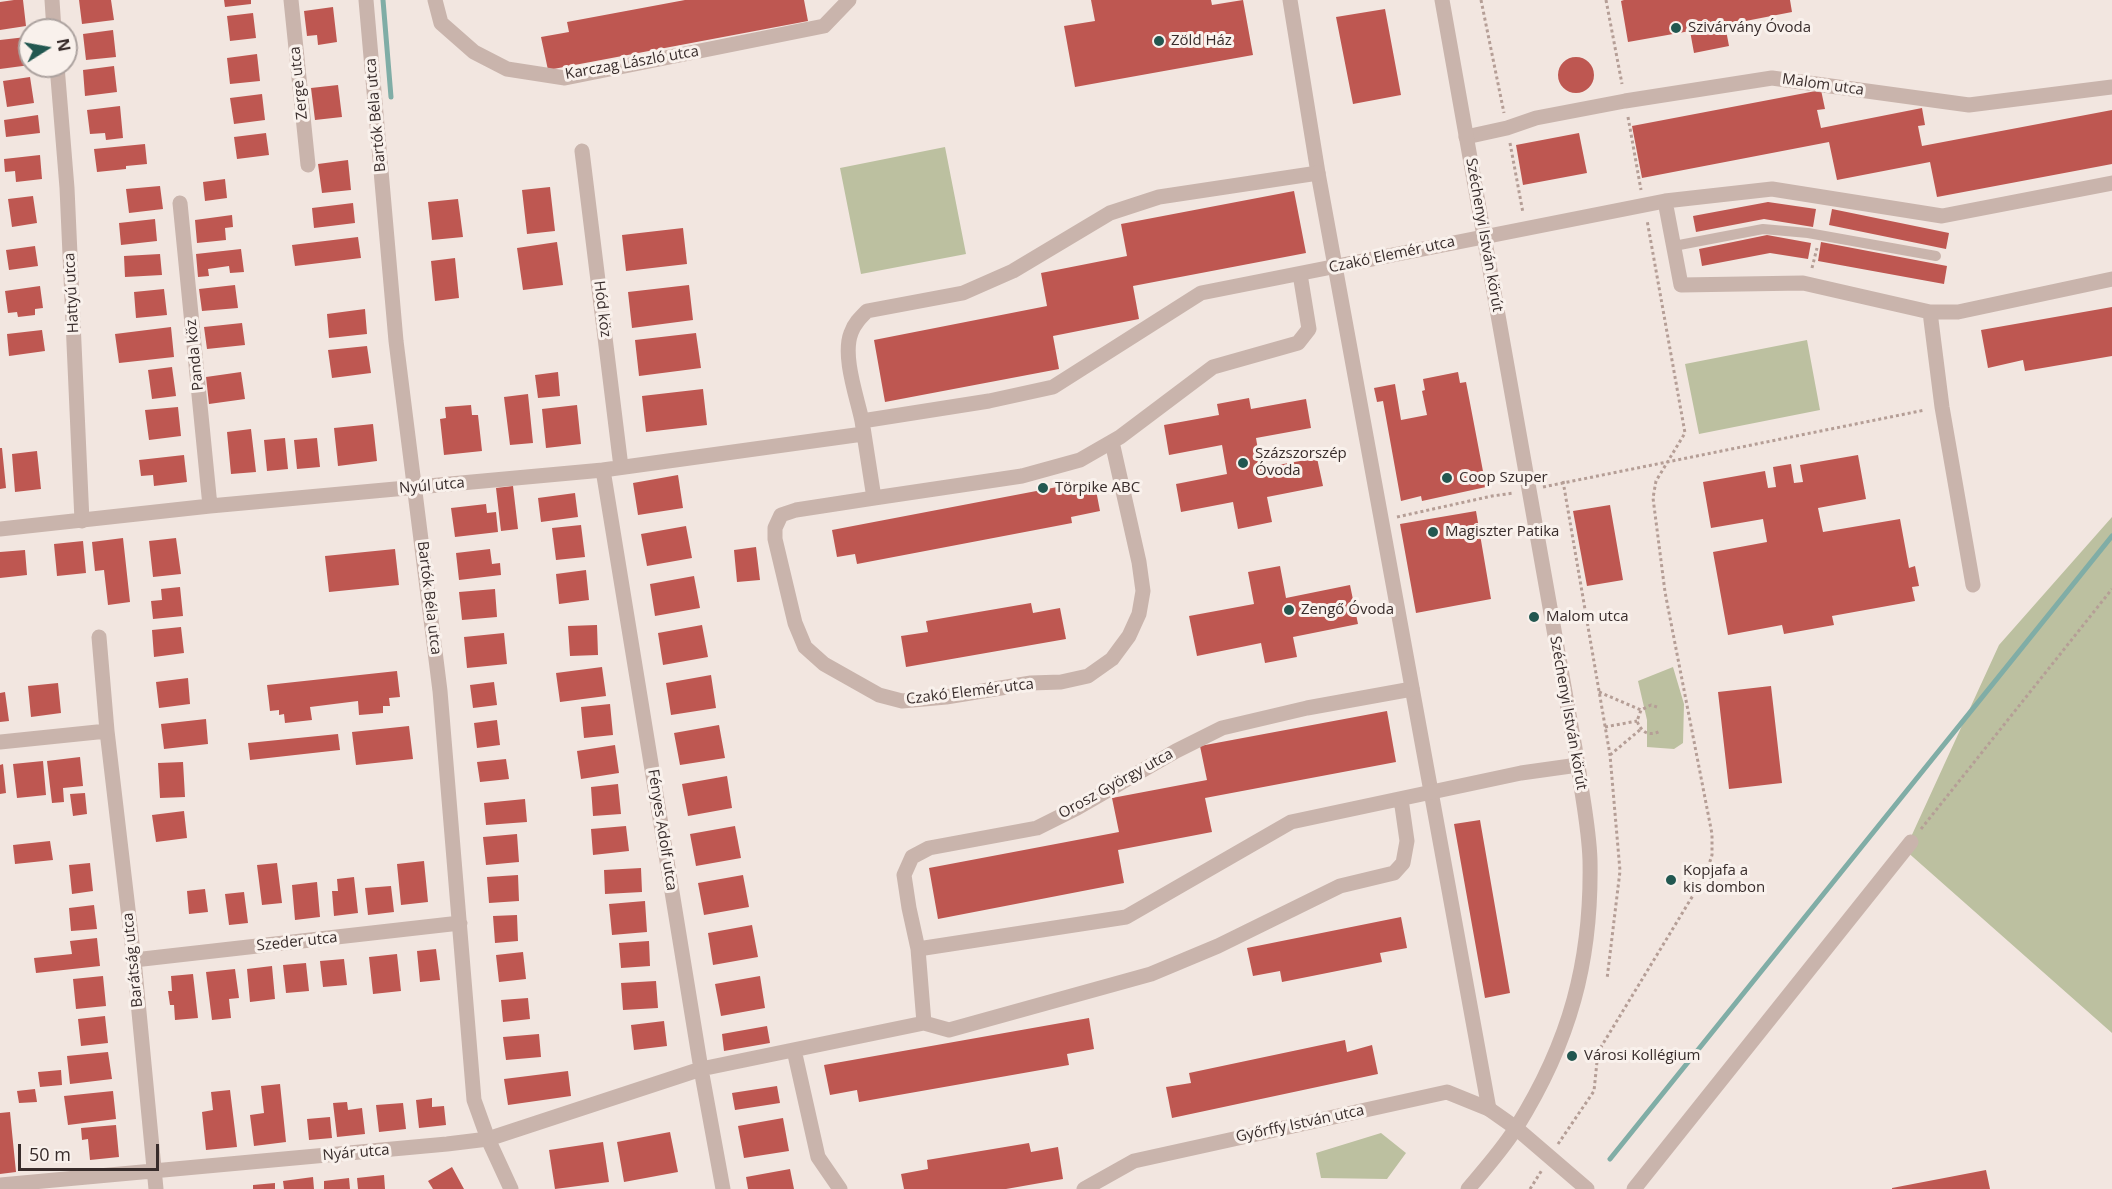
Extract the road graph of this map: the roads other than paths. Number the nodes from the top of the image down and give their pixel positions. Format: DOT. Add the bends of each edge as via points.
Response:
graph roads {
  1 [pos="51,0"];
  2 [pos="291,0"];
  3 [pos="366,0"];
  4 [pos="435,0"];
  5 [pos="849,0"];
  6 [pos="1290,0"];
  7 [pos="1442,0"];
  8 [pos="53,18"];
  9 [pos="58,78"];
  10 [pos="2112,87"];
  11 [pos="1466,137"];
  12 [pos="582,151"];
  13 [pos="308,165"];
  14 [pos="1318,173"];
  15 [pos="2112,183"];
  16 [pos="1665,201"];
  17 [pos="180,203"];
  18 [pos="1484,237"];
  19 [pos="1674,246"];
  20 [pos="1936,256"];
  21 [pos="1335,267"];
  22 [pos="1300,274"];
  23 [pos="2112,279"];
  24 [pos="1930,312"];
  25 [pos="862,428"];
  26 [pos="1112,442"];
  27 [pos="621,467"];
  28 [pos="603,470"];
  29 [pos="415,488"];
  30 [pos="874,498"];
  31 [pos="210,506"];
  32 [pos="82,521"];
  33 [pos="0,529"];
  34 [pos="1973,585"];
  35 [pos="99,637"];
  36 [pos="1412,689"];
  37 [pos="107,731"];
  38 [pos="0,742"];
  39 [pos="1578,765"];
  40 [pos="1431,793"];
  41 [pos="1401,799"];
  42 [pos="1911,842"];
  43 [pos="460,923"];
  44 [pos="918,949"];
  45 [pos="134,960"];
  46 [pos="924,1023"];
  47 [pos="794,1050"];
  48 [pos="701,1069"];
  49 [pos="1489,1109"];
  50 [pos="1516,1128"];
  51 [pos="488,1139"];
  52 [pos="154,1172"];
  53 [pos="0,1185"];
  54 [pos="156,1189"];
  55 [pos="511,1189"];
  56 [pos="723,1189"];
  57 [pos="840,1189"];
  58 [pos="1083,1189"];
  59 [pos="1468,1189"];
  60 [pos="1587,1189"];
  61 [pos="1634,1189"];
  1 -- 8 [label="street"];
  2 -- 13 [label="street, Zerge utca"];
  3 -- 29 [label="street, Bartók Béla utca" via="396,341"];
  4 -- 5 [label="street, Karczag László utca" via="441,23 474,52 507,69 565,78 824,26"];
  6 -- 14 [label="street"];
  7 -- 11 [label="street, Széchenyi István körút"];
  9 -- 32 [label="street, Hattyú utca" via="67,188"];
  10 -- 11 [label="street, Malom utca" via="1969,105 1772,78 1536,118 1507,129"];
  11 -- 18 [label="street, Széchenyi István körút"];
  12 -- 27 [label="street, Hód köz"];
  14 -- 21 [label="street"];
  14 -- 25 [label="street" via="1160,197 1110,213 1013,271 963,293 867,310 850,335 848,354"];
  15 -- 16 [label="street" via="1942,216 1772,189"];
  16 -- 18 [label="street"];
  16 -- 19 [label="street"];
  17 -- 31 [label="street, Panda köz"];
  18 -- 21 [label="street, Czakó Elemér utca"];
  18 -- 39 [label="street, Széchenyi István körút"];
  19 -- 20 [label="lane" via="1763,229"];
  19 -- 24 [label="street" via="1681,285 1803,283"];
  21 -- 22 [label="street, Czakó Elemér utca"];
  21 -- 36 [label="street"];
  22 -- 25 [label="street, Czakó Elemér utca" via="1201,293 1053,387"];
  22 -- 26 [label="street, Czakó Elemér utca" via="1309,329 1298,343 1214,367"];
  23 -- 24 [label="street" via="1958,312"];
  24 -- 34 [label="street"];
  25 -- 27 [label="street, Nyúl utca"];
  25 -- 30 [label="street"];
  26 -- 30 [label="street, Czakó Elemér utca" via="1080,460 1022,476"];
  26 -- 30 [label="street, Czakó Elemér utca" via="1143,591 1139,614 1129,636 1112,659 1088,676 902,701 879,695 824,664 806,647 795,623 775,528 781,515 796,510"];
  27 -- 28 [label="street, Nyúl utca"];
  28 -- 29 [label="street, Nyúl utca"];
  28 -- 48 [label="street, Fényes Adolf utca"];
  29 -- 31 [label="street, Nyúl utca"];
  29 -- 43 [label="street, Bartók Béla utca" via="440,691"];
  31 -- 32 [label="street, Nyúl utca"];
  32 -- 33 [label="street, Nyúl utca"];
  35 -- 37 [label="street, Barátság utca"];
  36 -- 40 [label="street"];
  36 -- 44 [label="street, Orosz György utca" via="1222,728 1037,828 929,848 912,857 904,875"];
  37 -- 38 [label="street"];
  37 -- 45 [label="street, Barátság utca"];
  39 -- 40 [label="street"];
  39 -- 50 [label="street, Széchenyi István körút" via="1590,858 1589,921 1579,984 1562,1041"];
  40 -- 41 [label="street"];
  40 -- 49 [label="street"];
  41 -- 44 [label="street" via="1292,822 1126,917"];
  41 -- 46 [label="street" via="1407,841 1403,863 1394,873 1340,886 1151,974 949,1030"];
  42 -- 61 [label="street"];
  43 -- 45 [label="street, Szeder utca"];
  43 -- 51 [label="street, Bartók Béla utca" via="474,1100"];
  44 -- 46 [label="street, Orosz György utca"];
  45 -- 52 [label="street, Barátság utca"];
  46 -- 47 [label="street"];
  47 -- 48 [label="street"];
  47 -- 57 [label="street" via="818,1157"];
  48 -- 51 [label="street, Nyár utca"];
  48 -- 56 [label="street, Fényes Adolf utca"];
  49 -- 50 [label="street, Győrffy István utca"];
  49 -- 58 [label="street, Győrffy István utca" via="1447,1092 1134,1161"];
  50 -- 59 [label="street, Széchenyi István körút"];
  50 -- 60 [label="street, Győrffy István utca"];
  51 -- 52 [label="street, Nyár utca"];
  51 -- 55 [label="street, Bartók Béla utca"];
  52 -- 53 [label="street, Nyár utca"];
  52 -- 54 [label="street, Barátság utca"];
}
